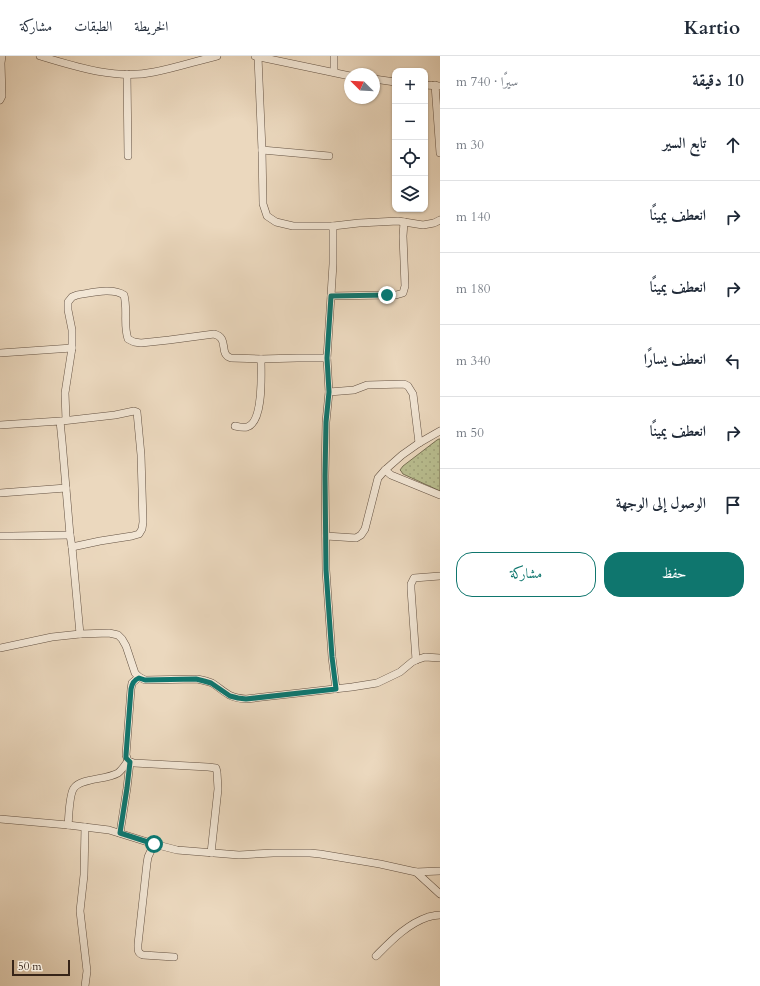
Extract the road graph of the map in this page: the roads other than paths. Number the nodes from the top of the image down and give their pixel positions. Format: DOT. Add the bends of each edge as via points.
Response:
graph roads {
  1 [pos="2,56"];
  2 [pos="40,56"];
  3 [pos="216,56"];
  4 [pos="257,56"];
  5 [pos="334,56"];
  6 [pos="334,72"];
  7 [pos="127,74"];
  8 [pos="344,74"];
  9 [pos="380,80"];
  10 [pos="392,82"];
  11 [pos="428,85"];
  12 [pos="438,86"];
  13 [pos="0,100"];
  14 [pos="262,150"];
  15 [pos="440,153"];
  16 [pos="128,156"];
  17 [pos="329,156"];
  18 [pos="440,220"];
  19 [pos="404,222"];
  20 [pos="333,226"];
  21 [pos="331,296"];
  22 [pos="72,348"];
  23 [pos="0,353"];
  24 [pos="327,358"];
  25 [pos="261,359"];
  26 [pos="329,392"];
  27 [pos="63,421"];
  28 [pos="0,426"];
  29 [pos="235,426"];
  30 [pos="438,433"];
  31 [pos="419,443"];
  32 [pos="385,470"];
  33 [pos="66,488"];
  34 [pos="0,493"];
  35 [pos="440,495"];
  36 [pos="0,536"];
  37 [pos="70,536"];
  38 [pos="326,536"];
  39 [pos="72,547"];
  40 [pos="440,576"];
  41 [pos="80,634"];
  42 [pos="0,648"];
  43 [pos="440,658"];
  44 [pos="416,660"];
  45 [pos="139,678"];
  46 [pos="336,689"];
  47 [pos="129,762"];
  48 [pos="0,819"];
  49 [pos="68,825"];
  50 [pos="85,827"];
  51 [pos="120,833"];
  52 [pos="154,844"];
  53 [pos="211,853"];
  54 [pos="440,871"];
  55 [pos="416,872"];
  56 [pos="440,894"];
  57 [pos="440,914"];
  58 [pos="376,956"];
  59 [pos="174,957"];
  60 [pos="85,986"];
  1 -- 13 [label="street"];
  2 -- 7 [label="street" via="92,70"];
  3 -- 7 [label="street" via="154,72"];
  4 -- 6 [label="street"];
  4 -- 14 [label="street"];
  5 -- 6 [label="street"];
  6 -- 8 [label="street"];
  7 -- 16 [label="street"];
  9 -- 10 [label="street"];
  11 -- 12 [label="street"];
  12 -- 15 [label="street"];
  14 -- 17 [label="street"];
  14 -- 20 [label="street" via="263,204 267,216 276,222 289,225"];
  18 -- 19 [label="street" via="423,225"];
  19 -- 20 [label="street"];
  19 -- 21 [label="street" via="403,293"];
  20 -- 21 [label="street"];
  21 -- 24 [label="street"];
  22 -- 23 [label="street"];
  22 -- 25 [label="street" via="68,302 77,295 113,291 124,295 125,331 128,339 134,342 214,334 221,337 227,356"];
  22 -- 27 [label="street"];
  24 -- 25 [label="street"];
  24 -- 26 [label="street"];
  25 -- 29 [label="street" via="259,406 256,417 248,427"];
  26 -- 31 [label="street" via="367,386 408,386 413,394"];
  26 -- 38 [label="street" via="326,422"];
  27 -- 28 [label="street"];
  27 -- 33 [label="street"];
  27 -- 39 [label="street" via="137,412 141,455 143,522 139,534"];
  30 -- 31 [label="street"];
  31 -- 32 [label="street"];
  32 -- 35 [label="street" via="391,475"];
  32 -- 38 [label="street" via="378,478 365,529 361,535 356,538"];
  33 -- 34 [label="street"];
  33 -- 37 [label="street"];
  36 -- 37 [label="street"];
  37 -- 39 [label="street"];
  38 -- 46 [label="street" via="326,570"];
  39 -- 41 [label="street"];
  40 -- 44 [label="street" via="414,578 411,584"];
  41 -- 42 [label="street"];
  41 -- 45 [label="street" via="118,635 126,646"];
  43 -- 44 [label="street" via="425,657"];
  44 -- 46 [label="street" via="400,672 377,683"];
  45 -- 46 [label="street" via="196,679 211,683 230,696 246,699"];
  45 -- 47 [label="street" via="132,683 131,689 126,755"];
  47 -- 49 [label="street" via="119,772 105,778 85,781 74,788 71,794"];
  47 -- 51 [label="street"];
  47 -- 53 [label="street" via="216,768 218,789"];
  48 -- 49 [label="street"];
  49 -- 50 [label="street"];
  50 -- 51 [label="street"];
  50 -- 60 [label="street" via="84,883 80,911 87,971"];
  51 -- 52 [label="street"];
  52 -- 53 [label="street" via="177,850"];
  52 -- 59 [label="street" via="147,863 138,952 143,955"];
  53 -- 55 [label="street" via="315,853"];
  54 -- 55 [label="street"];
  55 -- 56 [label="street"];
  57 -- 58 [label="street" via="412,925"];
}
